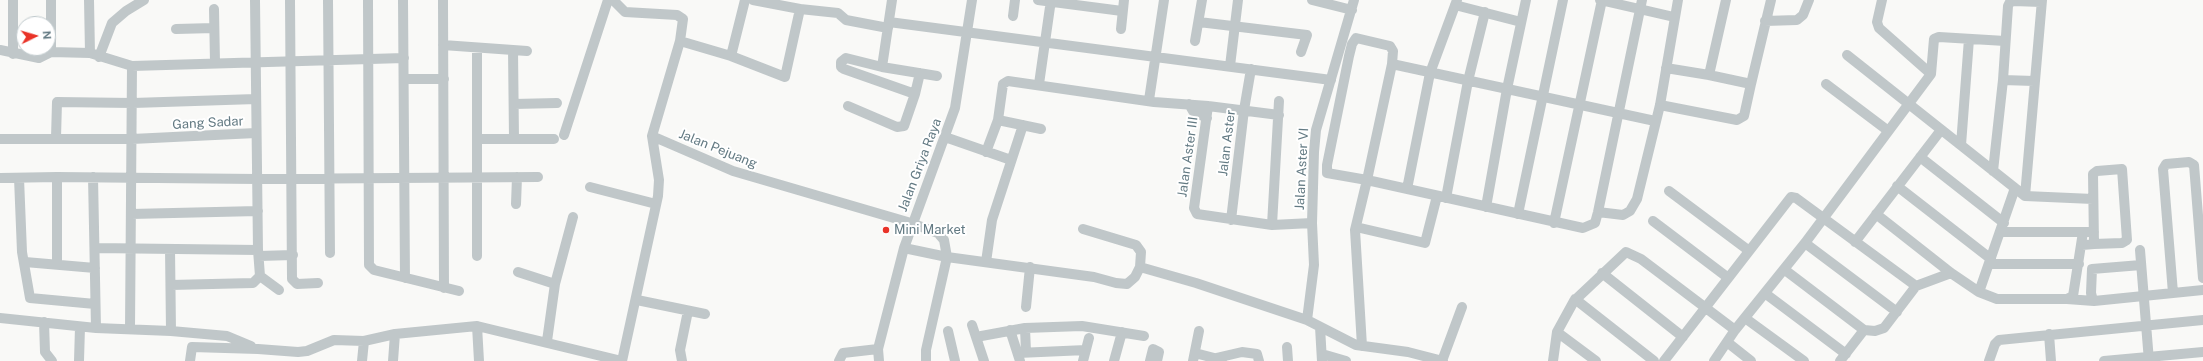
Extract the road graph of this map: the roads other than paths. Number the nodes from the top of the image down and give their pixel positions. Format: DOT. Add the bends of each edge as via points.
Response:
graph roads {
  1 [pos="13,0"];
  2 [pos="51,0"];
  3 [pos="89,0"];
  4 [pos="126,0"];
  5 [pos="144,0"];
  6 [pos="255,0"];
  7 [pos="290,0"];
  8 [pos="328,0"];
  9 [pos="368,0"];
  10 [pos="404,0"];
  11 [pos="443,0"];
  12 [pos="608,0"];
  13 [pos="613,0"];
  14 [pos="745,0"];
  15 [pos="754,0"];
  16 [pos="892,0"];
  17 [pos="972,0"];
  18 [pos="1015,0"];
  19 [pos="1038,0"];
  20 [pos="1124,0"];
  21 [pos="1164,0"];
  22 [pos="1202,0"];
  23 [pos="1238,0"];
  24 [pos="1312,0"];
  25 [pos="1526,0"];
  26 [pos="1563,0"];
  27 [pos="1601,0"];
  28 [pos="1678,0"];
  29 [pos="1726,0"];
  30 [pos="1771,0"];
  31 [pos="1809,0"];
  32 [pos="1882,0"];
  33 [pos="1051,1"];
  34 [pos="2042,1"];
  35 [pos="1456,2"];
  36 [pos="1088,3"];
  37 [pos="1641,4"];
  38 [pos="1353,5"];
  39 [pos="214,9"];
  40 [pos="800,9"];
  41 [pos="1122,10"];
  42 [pos="126,11"];
  43 [pos="1485,12"];
  44 [pos="51,16"];
  45 [pos="1013,16"];
  46 [pos="1674,17"];
  47 [pos="1766,21"];
  48 [pos="1199,22"];
  49 [pos="1522,22"];
  50 [pos="888,25"];
  51 [pos="1235,25"];
  52 [pos="214,28"];
  53 [pos="176,29"];
  54 [pos="1121,29"];
  55 [pos="968,33"];
  56 [pos="1969,39"];
  57 [pos="680,40"];
  58 [pos="1195,41"];
  59 [pos="2005,41"];
  60 [pos="1045,44"];
  61 [pos="443,45"];
  62 [pos="477,48"];
  63 [pos="0,50"];
  64 [pos="513,50"];
  65 [pos="56,52"];
  66 [pos="527,52"];
  67 [pos="1301,52"];
  68 [pos="90,53"];
  69 [pos="13,54"];
  70 [pos="16,54"];
  71 [pos="1847,55"];
  72 [pos="26,56"];
  73 [pos="44,56"];
  74 [pos="731,56"];
  75 [pos="100,57"];
  76 [pos="404,58"];
  77 [pos="1157,58"];
  78 [pos="368,59"];
  79 [pos="328,60"];
  80 [pos="255,61"];
  81 [pos="290,61"];
  82 [pos="215,63"];
  83 [pos="1392,64"];
  84 [pos="132,66"];
  85 [pos="1230,66"];
  86 [pos="882,67"];
  87 [pos="1666,68"];
  88 [pos="1251,70"];
  89 [pos="920,73"];
  90 [pos="1430,73"];
  91 [pos="1930,74"];
  92 [pos="1709,75"];
  93 [pos="937,76"];
  94 [pos="405,79"];
  95 [pos="444,79"];
  96 [pos="1331,80"];
  97 [pos="2003,80"];
  98 [pos="1468,81"];
  99 [pos="2034,82"];
  100 [pos="1039,84"];
  101 [pos="1751,84"];
  102 [pos="1826,84"];
  103 [pos="1507,90"];
  104 [pos="915,94"];
  105 [pos="1543,97"];
  106 [pos="256,98"];
  107 [pos="1150,100"];
  108 [pos="1279,101"];
  109 [pos="1908,102"];
  110 [pos="132,103"];
  111 [pos="558,103"];
  112 [pos="514,104"];
  113 [pos="1189,104"];
  114 [pos="1578,105"];
  115 [pos="1660,105"];
  116 [pos="848,106"];
  117 [pos="1208,106"];
  118 [pos="1244,110"];
  119 [pos="1618,113"];
  120 [pos="1279,116"];
  121 [pos="1207,118"];
  122 [pos="998,120"];
  123 [pos="1655,121"];
  124 [pos="1023,125"];
  125 [pos="1041,129"];
  126 [pos="1887,130"];
  127 [pos="1941,130"];
  128 [pos="256,133"];
  129 [pos="652,136"];
  130 [pos="945,137"];
  131 [pos="56,138"];
  132 [pos="0,139"];
  133 [pos="132,139"];
  134 [pos="477,139"];
  135 [pos="514,139"];
  136 [pos="1961,145"];
  137 [pos="986,152"];
  138 [pos="1920,157"];
  139 [pos="1011,160"];
  140 [pos="1993,170"];
  141 [pos="57,177"];
  142 [pos="93,177"];
  143 [pos="132,177"];
  144 [pos="477,177"];
  145 [pos="516,177"];
  146 [pos="538,177"];
  147 [pos="0,178"];
  148 [pos="19,178"];
  149 [pos="369,178"];
  150 [pos="406,178"];
  151 [pos="444,178"];
  152 [pos="292,179"];
  153 [pos="328,179"];
  154 [pos="257,180"];
  155 [pos="1367,180"];
  156 [pos="1897,186"];
  157 [pos="590,187"];
  158 [pos="2015,188"];
  159 [pos="1407,189"];
  160 [pos="1669,191"];
  161 [pos="2024,196"];
  162 [pos="1441,197"];
  163 [pos="2093,199"];
  164 [pos="516,204"];
  165 [pos="656,204"];
  166 [pos="1486,207"];
  167 [pos="258,211"];
  168 [pos="1598,212"];
  169 [pos="131,214"];
  170 [pos="1518,214"];
  171 [pos="1876,214"];
  172 [pos="573,217"];
  173 [pos="1824,219"];
  174 [pos="1231,220"];
  175 [pos="1653,221"];
  176 [pos="911,223"];
  177 [pos="1312,223"];
  178 [pos="1554,223"];
  179 [pos="1272,225"];
  180 [pos="1356,227"];
  181 [pos="2002,228"];
  182 [pos="1083,229"];
  183 [pos="2083,232"];
  184 [pos="2094,232"];
  185 [pos="1855,242"];
  186 [pos="1805,243"];
  187 [pos="2094,244"];
  188 [pos="2082,245"];
  189 [pos="95,248"];
  190 [pos="131,248"];
  191 [pos="904,248"];
  192 [pos="170,249"];
  193 [pos="1748,250"];
  194 [pos="2140,250"];
  195 [pos="258,253"];
  196 [pos="330,253"];
  197 [pos="293,255"];
  198 [pos="477,256"];
  199 [pos="947,257"];
  200 [pos="25,262"];
  201 [pos="986,262"];
  202 [pos="1990,262"];
  203 [pos="57,264"];
  204 [pos="2141,265"];
  205 [pos="2078,266"];
  206 [pos="1030,267"];
  207 [pos="1140,267"];
  208 [pos="95,268"];
  209 [pos="2092,269"];
  210 [pos="1785,270"];
  211 [pos="518,272"];
  212 [pos="1602,274"];
  213 [pos="1951,274"];
  214 [pos="260,276"];
  215 [pos="405,278"];
  216 [pos="1727,278"];
  217 [pos="2203,278"];
  218 [pos="318,283"];
  219 [pos="555,284"];
  220 [pos="171,285"];
  221 [pos="1916,286"];
  222 [pos="444,288"];
  223 [pos="279,290"];
  224 [pos="2203,290"];
  225 [pos="459,291"];
  226 [pos="1979,292"];
  227 [pos="2173,293"];
  228 [pos="1766,294"];
  229 [pos="2144,295"];
  230 [pos="1575,299"];
  231 [pos="2067,299"];
  232 [pos="637,300"];
  233 [pos="2093,300"];
  234 [pos="95,304"];
  235 [pos="1026,307"];
  236 [pos="1462,307"];
  237 [pos="1707,307"];
  238 [pos="688,311"];
  239 [pos="1897,312"];
  240 [pos="705,314"];
  241 [pos="0,318"];
  242 [pos="1745,318"];
  243 [pos="1307,320"];
  244 [pos="2203,320"];
  245 [pos="44,322"];
  246 [pos="972,325"];
  247 [pos="476,326"];
  248 [pos="2146,326"];
  249 [pos="80,327"];
  250 [pos="96,328"];
  251 [pos="1025,328"];
  252 [pos="1320,328"];
  253 [pos="130,329"];
  254 [pos="948,330"];
  255 [pos="1010,330"];
  256 [pos="1735,330"];
  257 [pos="1864,330"];
  258 [pos="172,331"];
  259 [pos="1199,331"];
  260 [pos="191,332"];
  261 [pos="1122,332"];
  262 [pos="1557,332"];
  263 [pos="395,334"];
  264 [pos="2048,334"];
  265 [pos="1144,336"];
  266 [pos="1683,336"];
  267 [pos="976,337"];
  268 [pos="1089,338"];
  269 [pos="364,341"];
  270 [pos="547,341"];
  271 [pos="1727,342"];
  272 [pos="1362,346"];
  273 [pos="192,347"];
  274 [pos="1287,347"];
  275 [pos="258,348"];
  276 [pos="878,349"];
  277 [pos="1086,350"];
  278 [pos="2203,352"];
  279 [pos="1021,355"];
  280 [pos="1156,355"];
  281 [pos="1050,356"];
  282 [pos="1194,357"];
  283 [pos="1843,357"];
  284 [pos="1322,358"];
  285 [pos="2180,358"];
  286 [pos="1221,360"];
  287 [pos="2121,360"];
  288 [pos="2149,360"];
  289 [pos="52,361"];
  290 [pos="79,361"];
  291 [pos="190,361"];
  292 [pos="362,361"];
  293 [pos="393,361"];
  294 [pos="479,361"];
  295 [pos="622,361"];
  296 [pos="682,361"];
  297 [pos="839,361"];
  298 [pos="879,361"];
  299 [pos="926,361"];
  300 [pos="955,361"];
  301 [pos="984,361"];
  302 [pos="1083,361"];
  303 [pos="1114,361"];
  304 [pos="1150,361"];
  305 [pos="1259,361"];
  306 [pos="1288,361"];
  307 [pos="1346,361"];
  308 [pos="1442,361"];
  309 [pos="1553,361"];
  310 [pos="1596,361"];
  311 [pos="1654,361"];
  312 [pos="1664,361"];
  313 [pos="1714,361"];
  314 [pos="1751,361"];
  315 [pos="1804,361"];
  316 [pos="1989,361"];
  317 [pos="2051,361"];
  318 [pos="2104,361"];
  1 -- 69 [label="street"];
  2 -- 44 [label="street"];
  3 -- 68 [label="street"];
  4 -- 42 [label="street"];
  5 -- 42 [label="street"];
  6 -- 80 [label="street"];
  7 -- 81 [label="street"];
  8 -- 79 [label="street"];
  9 -- 78 [label="street"];
  10 -- 76 [label="street"];
  11 -- 61 [label="street"];
  12 -- 135 [label="street" via="559,137"];
  13 -- 57 [label="street" via="625,12 680,16 683,20"];
  14 -- 74 [label="street"];
  15 -- 40 [label="street"];
  16 -- 50 [label="street"];
  17 -- 55 [label="street, Jalan Griya Raya"];
  18 -- 45 [label="street"];
  19 -- 33 [label="street"];
  20 -- 41 [label="street"];
  21 -- 77 [label="street"];
  22 -- 48 [label="street"];
  23 -- 51 [label="street"];
  24 -- 38 [label="street"];
  25 -- 49 [label="street"];
  26 -- 105 [label="street"];
  27 -- 37 [label="street"];
  27 -- 114 [label="street"];
  28 -- 46 [label="street"];
  29 -- 92 [label="street"];
  30 -- 47 [label="street"];
  31 -- 47 [label="street" via="1803,15 1797,20"];
  32 -- 91 [label="street" via="1878,26"];
  33 -- 36 [label="street"];
  33 -- 60 [label="street"];
  34 -- 59 [label="street" via="2010,2"];
  34 -- 99 [label="street"];
  35 -- 43 [label="street"];
  35 -- 90 [label="street"];
  36 -- 41 [label="street"];
  37 -- 46 [label="street"];
  37 -- 119 [label="street"];
  38 -- 96 [label="street, Jalan Aster VI"];
  39 -- 52 [label="street"];
  40 -- 50 [label="street" via="838,13 846,20"];
  40 -- 74 [label="street" via="785,77"];
  41 -- 54 [label="street"];
  42 -- 75 [label="street" via="112,23"];
  43 -- 49 [label="street"];
  43 -- 98 [label="street"];
  46 -- 87 [label="street"];
  47 -- 101 [label="street"];
  48 -- 51 [label="street"];
  48 -- 58 [label="street"];
  49 -- 103 [label="street"];
  50 -- 55 [label="street"];
  50 -- 86 [label="street"];
  51 -- 67 [label="street" via="1307,35"];
  51 -- 85 [label="street"];
  52 -- 53 [label="street"];
  52 -- 82 [label="street"];
  55 -- 60 [label="street"];
  55 -- 130 [label="street, Jalan Griya Raya" via="959,92"];
  56 -- 59 [label="street"];
  56 -- 91 [label="street" via="1934,39"];
  56 -- 136 [label="street"];
  57 -- 74 [label="street"];
  57 -- 129 [label="street"];
  59 -- 97 [label="street"];
  60 -- 77 [label="street"];
  60 -- 100 [label="street"];
  61 -- 62 [label="street"];
  61 -- 95 [label="street"];
  62 -- 64 [label="street"];
  62 -- 134 [label="street"];
  63 -- 69 [label="street"];
  64 -- 66 [label="street"];
  64 -- 112 [label="street"];
  65 -- 68 [label="street"];
  68 -- 75 [label="street"];
  69 -- 70 [label="street"];
  71 -- 109 [label="street"];
  72 -- 73 [label="street"];
  75 -- 84 [label="street"];
  76 -- 78 [label="street"];
  76 -- 94 [label="street"];
  77 -- 85 [label="street"];
  77 -- 107 [label="street"];
  78 -- 79 [label="street"];
  78 -- 149 [label="street"];
  79 -- 81 [label="street"];
  79 -- 153 [label="street"];
  80 -- 81 [label="street"];
  80 -- 82 [label="street"];
  80 -- 106 [label="street"];
  81 -- 152 [label="street"];
  82 -- 84 [label="street"];
  83 -- 90 [label="street"];
  83 -- 155 [label="street"];
  83 -- 155 [label="street" via="1393,51 1390,46 1356,38 1352,44 1326,165 1327,173"];
  84 -- 110 [label="street"];
  85 -- 88 [label="street"];
  86 -- 89 [label="street"];
  86 -- 104 [label="street" via="846,58 840,65 844,69"];
  87 -- 92 [label="street"];
  87 -- 115 [label="street"];
  88 -- 96 [label="street"];
  88 -- 118 [label="street, Jalan Aster"];
  89 -- 93 [label="street"];
  89 -- 104 [label="street"];
  90 -- 98 [label="street"];
  90 -- 159 [label="street"];
  91 -- 109 [label="street"];
  92 -- 101 [label="street"];
  94 -- 95 [label="street"];
  94 -- 150 [label="street"];
  95 -- 151 [label="street"];
  96 -- 177 [label="street, Jalan Aster VI" via="1316,130"];
  97 -- 99 [label="street"];
  97 -- 140 [label="street"];
  98 -- 103 [label="street"];
  98 -- 162 [label="street"];
  99 -- 161 [label="street"];
  100 -- 107 [label="street"];
  100 -- 122 [label="street" via="1008,80 1004,82"];
  101 -- 115 [label="street" via="1744,116 1737,120"];
  102 -- 126 [label="street"];
  103 -- 105 [label="street"];
  103 -- 166 [label="street"];
  104 -- 116 [label="street" via="905,125 897,127"];
  105 -- 114 [label="street"];
  105 -- 170 [label="street"];
  106 -- 110 [label="street"];
  106 -- 128 [label="street"];
  107 -- 113 [label="street"];
  108 -- 120 [label="street"];
  109 -- 126 [label="street"];
  109 -- 127 [label="street"];
  110 -- 131 [label="street" via="57,102"];
  110 -- 133 [label="street"];
  111 -- 112 [label="street"];
  112 -- 135 [label="street"];
  113 -- 117 [label="street"];
  113 -- 121 [label="street" via="1193,111"];
  114 -- 119 [label="street"];
  114 -- 178 [label="street"];
  115 -- 123 [label="street"];
  117 -- 118 [label="street"];
  117 -- 121 [label="street, Jalan Aster III"];
  118 -- 120 [label="street"];
  118 -- 174 [label="street, Jalan Aster"];
  119 -- 123 [label="street"];
  119 -- 168 [label="street"];
  120 -- 179 [label="street"];
  121 -- 174 [label="street, Jalan Aster III" via="1194,208 1201,216"];
  122 -- 124 [label="street"];
  122 -- 137 [label="street"];
  123 -- 168 [label="street" via="1634,207 1623,215"];
  124 -- 125 [label="street"];
  124 -- 139 [label="street"];
  126 -- 173 [label="street"];
  127 -- 136 [label="street"];
  127 -- 138 [label="street"];
  128 -- 133 [label="street, Gang Sadar"];
  128 -- 154 [label="street"];
  129 -- 165 [label="street" via="659,180"];
  129 -- 176 [label="street, Jalan Pejuang" via="732,171"];
  130 -- 137 [label="street"];
  130 -- 176 [label="street, Jalan Griya Raya"];
  131 -- 132 [label="street, Gang Sadar"];
  131 -- 133 [label="street, Gang Sadar"];
  133 -- 143 [label="street"];
  134 -- 135 [label="street"];
  134 -- 144 [label="street"];
  136 -- 140 [label="street"];
  137 -- 139 [label="street"];
  138 -- 156 [label="street"];
  138 -- 181 [label="street"];
  139 -- 201 [label="street" via="992,220"];
  140 -- 158 [label="street"];
  141 -- 142 [label="street"];
  141 -- 148 [label="street"];
  141 -- 203 [label="street"];
  142 -- 143 [label="street"];
  142 -- 189 [label="street"];
  143 -- 154 [label="street"];
  143 -- 169 [label="street"];
  144 -- 145 [label="street"];
  144 -- 151 [label="street"];
  144 -- 198 [label="street"];
  145 -- 146 [label="street"];
  145 -- 164 [label="street"];
  147 -- 148 [label="street"];
  148 -- 200 [label="street"];
  149 -- 150 [label="street"];
  149 -- 153 [label="street"];
  149 -- 215 [label="street" via="369,265 374,270"];
  150 -- 151 [label="street"];
  150 -- 215 [label="street"];
  151 -- 222 [label="street"];
  152 -- 153 [label="street"];
  152 -- 154 [label="street"];
  152 -- 197 [label="street"];
  153 -- 196 [label="street"];
  154 -- 167 [label="street"];
  155 -- 159 [label="street"];
  155 -- 180 [label="street"];
  156 -- 171 [label="street"];
  156 -- 202 [label="street"];
  157 -- 165 [label="street"];
  158 -- 161 [label="street"];
  158 -- 181 [label="street"];
  159 -- 162 [label="street"];
  160 -- 193 [label="street"];
  161 -- 163 [label="street"];
  162 -- 166 [label="street"];
  162 -- 180 [label="street" via="1425,243"];
  163 -- 184 [label="street"];
  163 -- 187 [label="street" via="2093,174 2122,169 2127,240 2122,243"];
  165 -- 232 [label="street"];
  166 -- 170 [label="street"];
  167 -- 169 [label="street"];
  167 -- 195 [label="street"];
  168 -- 178 [label="street" via="1595,224 1590,227"];
  169 -- 190 [label="street"];
  170 -- 178 [label="street"];
  171 -- 185 [label="street"];
  171 -- 213 [label="street"];
  172 -- 219 [label="street"];
  173 -- 185 [label="street"];
  173 -- 186 [label="street"];
  173 -- 193 [label="street" via="1796,198 1790,197"];
  174 -- 179 [label="street"];
  175 -- 216 [label="street"];
  176 -- 191 [label="street, Jalan Griya Raya"];
  176 -- 199 [label="street, Jalan Pejuang" via="933,230 943,237"];
  177 -- 179 [label="street"];
  177 -- 243 [label="street, Jalan Aster VI" via="1314,265"];
  180 -- 272 [label="street"];
  181 -- 183 [label="street"];
  181 -- 202 [label="street"];
  182 -- 207 [label="street" via="1136,245 1141,252"];
  183 -- 184 [label="street"];
  183 -- 188 [label="street"];
  184 -- 187 [label="street"];
  185 -- 221 [label="street"];
  186 -- 210 [label="street"];
  186 -- 239 [label="street"];
  187 -- 188 [label="street"];
  188 -- 205 [label="street"];
  189 -- 190 [label="street"];
  189 -- 208 [label="street"];
  190 -- 192 [label="street"];
  190 -- 253 [label="street"];
  191 -- 199 [label="street"];
  191 -- 276 [label="street, Jalan Griya Raya"];
  192 -- 195 [label="street"];
  192 -- 220 [label="street"];
  193 -- 216 [label="street"];
  194 -- 204 [label="street"];
  195 -- 197 [label="street"];
  195 -- 214 [label="street"];
  197 -- 218 [label="street" via="293,282"];
  199 -- 201 [label="street"];
  199 -- 299 [label="street" via="926,350"];
  200 -- 203 [label="street"];
  200 -- 234 [label="street" via="30,298"];
  201 -- 206 [label="street"];
  202 -- 205 [label="street"];
  202 -- 226 [label="street"];
  203 -- 208 [label="street"];
  204 -- 209 [label="street"];
  204 -- 229 [label="street"];
  205 -- 209 [label="street"];
  205 -- 231 [label="street" via="2075,293"];
  206 -- 207 [label="street" via="1127,284 1135,278"];
  206 -- 235 [label="street"];
  207 -- 243 [label="street"];
  208 -- 234 [label="street"];
  209 -- 233 [label="street"];
  210 -- 228 [label="street"];
  210 -- 257 [label="street"];
  211 -- 219 [label="street"];
  212 -- 230 [label="street"];
  212 -- 237 [label="street" via="1623,253 1631,252"];
  212 -- 266 [label="street"];
  213 -- 221 [label="street"];
  213 -- 226 [label="street"];
  214 -- 220 [label="street" via="253,283"];
  214 -- 223 [label="street"];
  215 -- 222 [label="street"];
  216 -- 237 [label="street"];
  217 -- 227 [label="street" via="2194,165 2189,162 2166,164 2163,169"];
  219 -- 270 [label="street"];
  220 -- 258 [label="street"];
  221 -- 239 [label="street"];
  222 -- 225 [label="street"];
  224 -- 227 [label="street"];
  226 -- 231 [label="street" via="1997,299"];
  227 -- 229 [label="street"];
  228 -- 242 [label="street"];
  228 -- 283 [label="street"];
  229 -- 233 [label="street"];
  229 -- 248 [label="street"];
  230 -- 262 [label="street"];
  230 -- 311 [label="street"];
  231 -- 233 [label="street"];
  232 -- 238 [label="street"];
  232 -- 295 [label="street"];
  234 -- 250 [label="street"];
  236 -- 308 [label="street"];
  237 -- 256 [label="street"];
  237 -- 266 [label="street"];
  238 -- 240 [label="street"];
  238 -- 296 [label="street" via="680,350"];
  239 -- 257 [label="street" via="1881,330"];
  241 -- 245 [label="street"];
  242 -- 256 [label="street"];
  242 -- 315 [label="street"];
  243 -- 252 [label="street"];
  244 -- 248 [label="street"];
  245 -- 249 [label="street"];
  245 -- 289 [label="street" via="45,352"];
  246 -- 267 [label="street"];
  247 -- 263 [label="street"];
  247 -- 270 [label="street"];
  247 -- 294 [label="street"];
  248 -- 264 [label="street"];
  248 -- 288 [label="street"];
  249 -- 250 [label="street"];
  249 -- 290 [label="street"];
  250 -- 253 [label="street"];
  251 -- 255 [label="street"];
  251 -- 261 [label="street" via="1082,326"];
  251 -- 279 [label="street"];
  252 -- 272 [label="street"];
  252 -- 284 [label="street"];
  253 -- 258 [label="street"];
  254 -- 300 [label="street"];
  255 -- 267 [label="street"];
  255 -- 279 [label="street"];
  256 -- 271 [label="street"];
  257 -- 283 [label="street"];
  258 -- 260 [label="street"];
  259 -- 282 [label="street"];
  260 -- 273 [label="street"];
  260 -- 275 [label="street" via="226,336"];
  261 -- 265 [label="street"];
  261 -- 303 [label="street"];
  262 -- 309 [label="street"];
  262 -- 310 [label="street"];
  263 -- 269 [label="street"];
  263 -- 293 [label="street"];
  264 -- 316 [label="street" via="1999,340"];
  264 -- 317 [label="street"];
  266 -- 312 [label="street"];
  267 -- 301 [label="street"];
  268 -- 277 [label="street"];
  269 -- 275 [label="street" via="334,340 298,352"];
  269 -- 292 [label="street"];
  270 -- 295 [label="street"];
  271 -- 313 [label="street"];
  271 -- 314 [label="street"];
  272 -- 308 [label="street" via="1408,352"];
  273 -- 275 [label="street"];
  273 -- 291 [label="street"];
  274 -- 306 [label="street"];
  276 -- 297 [label="street" via="843,353"];
  276 -- 298 [label="street, Jalan Griya Raya"];
  277 -- 281 [label="street"];
  277 -- 302 [label="street"];
  278 -- 285 [label="street"];
  279 -- 281 [label="street"];
  280 -- 304 [label="street"];
  282 -- 286 [label="street"];
  284 -- 307 [label="street"];
  285 -- 288 [label="street"];
  286 -- 305 [label="street" via="1242,352 1257,354"];
  287 -- 288 [label="street"];
  287 -- 318 [label="street"];
}
